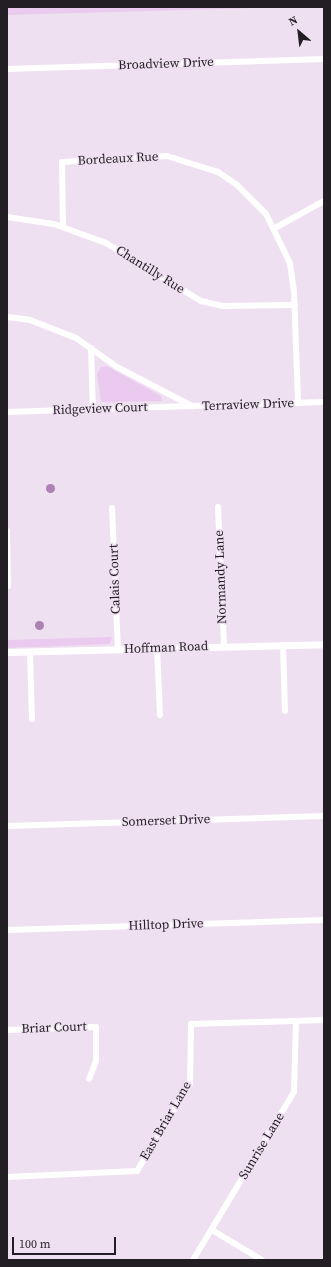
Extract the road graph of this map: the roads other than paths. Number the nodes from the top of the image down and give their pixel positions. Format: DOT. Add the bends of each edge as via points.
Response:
graph roads {
  1 [pos="324,58"];
  2 [pos="7,69"];
  3 [pos="324,201"];
  4 [pos="7,217"];
  5 [pos="63,227"];
  6 [pos="275,228"];
  7 [pos="295,305"];
  8 [pos="7,316"];
  9 [pos="91,348"];
  10 [pos="324,402"];
  11 [pos="298,403"];
  12 [pos="192,406"];
  13 [pos="93,410"];
  14 [pos="7,412"];
  15 [pos="218,507"];
  16 [pos="112,508"];
  17 [pos="7,531"];
  18 [pos="8,586"];
  19 [pos="324,644"];
  20 [pos="283,645"];
  21 [pos="224,646"];
  22 [pos="157,648"];
  23 [pos="118,649"];
  24 [pos="7,652"];
  25 [pos="30,652"];
  26 [pos="285,711"];
  27 [pos="160,714"];
  28 [pos="32,719"];
  29 [pos="324,816"];
  30 [pos="7,826"];
  31 [pos="324,920"];
  32 [pos="7,930"];
  33 [pos="324,1020"];
  34 [pos="296,1021"];
  35 [pos="7,1030"];
  36 [pos="89,1079"];
  37 [pos="7,1177"];
  38 [pos="212,1230"];
  39 [pos="193,1260"];
  40 [pos="262,1260"];
  1 -- 2 [label="street, Broadview Drive"];
  3 -- 6 [label="street"];
  4 -- 5 [label="street, Chantilly Rue"];
  5 -- 6 [label="street, Bordeaux Rue" via="62,162 147,155 192,162 218,172 250,197"];
  5 -- 7 [label="street, Chantilly Rue" via="130,255 201,301 222,306"];
  6 -- 7 [label="street, Bordeaux Rue" via="290,263"];
  7 -- 11 [label="street, Bordeaux Rue"];
  8 -- 9 [label="street, Terraview Drive" via="53,328"];
  9 -- 12 [label="street, Terraview Drive" via="142,382"];
  9 -- 13 [label="street"];
  10 -- 11 [label="street, Terraview Drive"];
  11 -- 12 [label="street, Terraview Drive"];
  12 -- 13 [label="street, Ridgeview Court"];
  13 -- 14 [label="street, Ridgeview Court"];
  15 -- 21 [label="street, Normandy Lane"];
  16 -- 23 [label="street, Calais Court"];
  17 -- 18 [label="street"];
  19 -- 20 [label="street, Hoffman Road"];
  20 -- 21 [label="street, Hoffman Road"];
  20 -- 26 [label="street"];
  21 -- 22 [label="street, Hoffman Road"];
  22 -- 23 [label="street, Hoffman Road"];
  22 -- 27 [label="street"];
  23 -- 25 [label="street, Hoffman Road"];
  24 -- 25 [label="street, Hoffman Road"];
  25 -- 28 [label="street"];
  29 -- 30 [label="street, Somerset Drive"];
  31 -- 32 [label="street, Hilltop Drive"];
  33 -- 34 [label="street, East Briar Lane"];
  34 -- 37 [label="street, East Briar Lane" via="191,1024 190,1084 133,1173"];
  34 -- 38 [label="street, Sunrise Lane" via="294,1092"];
  35 -- 36 [label="street, Briar Court" via="96,1027 96,1061"];
  38 -- 39 [label="street, Sunrise Lane"];
  38 -- 40 [label="street"];
}
